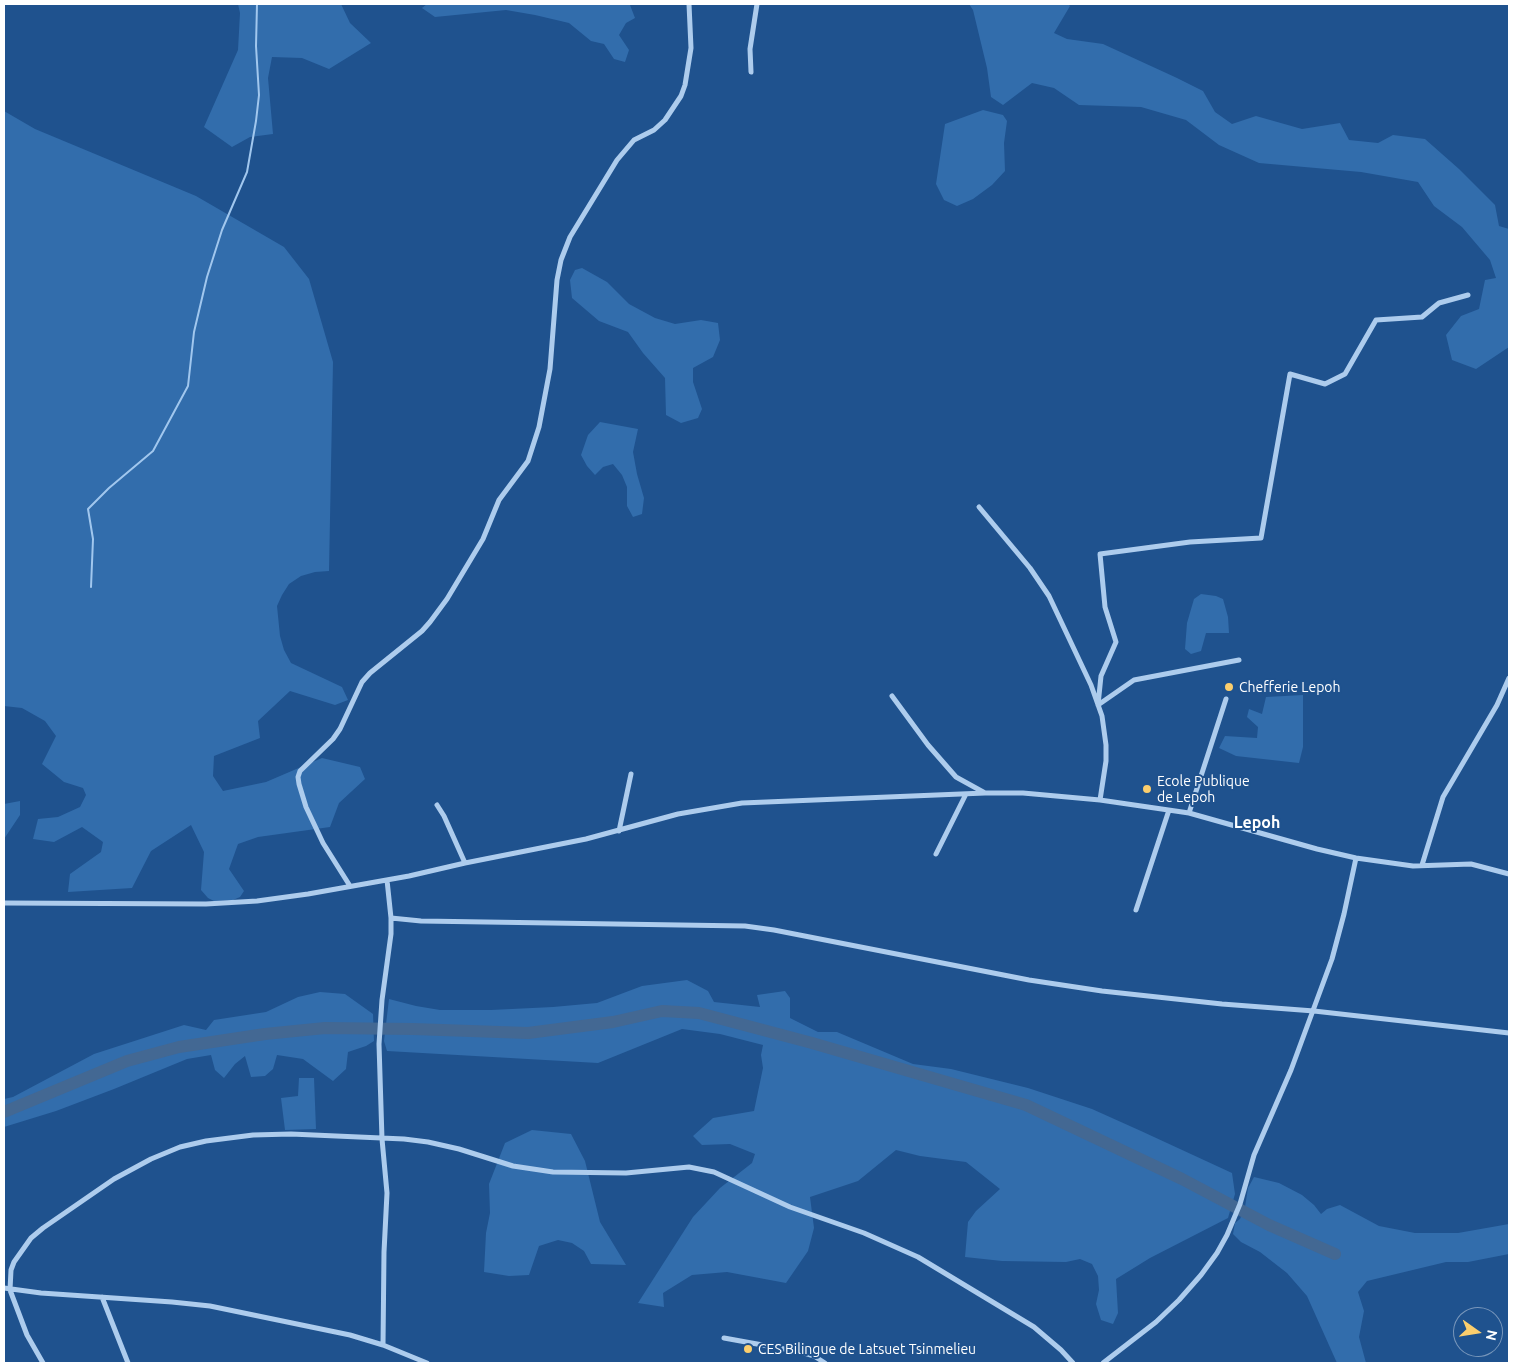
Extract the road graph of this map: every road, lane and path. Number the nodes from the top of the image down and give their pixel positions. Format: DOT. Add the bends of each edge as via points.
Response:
graph roads {
  1 [pos="689,4"];
  2 [pos="757,4"];
  3 [pos="751,72"];
  4 [pos="1468,295"];
  5 [pos="979,507"];
  6 [pos="1238,660"];
  7 [pos="1509,678"];
  8 [pos="892,696"];
  9 [pos="1226,698"];
  10 [pos="1098,705"];
  11 [pos="631,774"];
  12 [pos="985,793"];
  13 [pos="966,794"];
  14 [pos="1100,800"];
  15 [pos="437,805"];
  16 [pos="1169,810"];
  17 [pos="1189,813"];
  18 [pos="619,831"];
  19 [pos="936,854"];
  20 [pos="1356,858"];
  21 [pos="465,863"];
  22 [pos="1422,866"];
  23 [pos="1509,874"];
  24 [pos="387,880"];
  25 [pos="350,886"];
  26 [pos="4,903"];
  27 [pos="1136,910"];
  28 [pos="391,918"];
  29 [pos="1314,1011"];
  30 [pos="1509,1032"];
  31 [pos="382,1139"];
  32 [pos="4,1288"];
  33 [pos="10,1290"];
  34 [pos="102,1297"];
  35 [pos="724,1338"];
  36 [pos="383,1345"];
  37 [pos="43,1363"];
  38 [pos="128,1363"];
  39 [pos="427,1363"];
  40 [pos="825,1363"];
  41 [pos="1073,1363"];
  42 [pos="1103,1363"];
  1 -- 25 [label="street" via="691,48 681,96 665,120 634,140 618,160 570,237 561,260 550,369 539,427 528,461 500,500 483,539 447,599 422,631 362,682 340,729 300,771 299,784 306,807 323,843"];
  2 -- 3 [label="street" via="750,49"];
  4 -- 10 [label="street" via="1439,303 1422,317 1376,320 1345,374 1326,384 1290,374 1261,538 1190,542 1100,554 1105,607 1116,642 1101,676"];
  5 -- 10 [label="street" via="1049,596"];
  6 -- 10 [label="street" via="1134,680"];
  7 -- 22 [label="street" via="1497,706 1443,797"];
  8 -- 12 [label="street" via="928,746 956,777"];
  9 -- 17 [label="street"];
  10 -- 14 [label="street" via="1106,745"];
  11 -- 18 [label="street"];
  12 -- 13 [label="street"];
  12 -- 14 [label="street"];
  13 -- 18 [label="street" via="742,804 678,814"];
  13 -- 19 [label="street"];
  14 -- 16 [label="street"];
  15 -- 21 [label="street"];
  16 -- 17 [label="street"];
  16 -- 27 [label="street"];
  17 -- 20 [label="street"];
  18 -- 21 [label="street"];
  20 -- 22 [label="street"];
  20 -- 29 [label="street" via="1339,938"];
  21 -- 24 [label="street"];
  22 -- 23 [label="street" via="1471,864"];
  24 -- 25 [label="street"];
  24 -- 28 [label="street"];
  25 -- 26 [label="street" via="229,903"];
  28 -- 29 [label="street" via="744,926 1102,991"];
  28 -- 31 [label="street" via="379,1044"];
  29 -- 30 [label="street"];
  29 -- 42 [label="street" via="1254,1156 1236,1215 1217,1253 1173,1306"];
  31 -- 33 [label="street" via="253,1135 180,1147 114,1179 31,1238 14,1262"];
  31 -- 36 [label="street" via="387,1193"];
  31 -- 41 [label="street" via="428,1142 513,1166 553,1172 626,1173 689,1167 714,1172 790,1207 864,1233 918,1257 1034,1327"];
  32 -- 33 [label="street"];
  33 -- 34 [label="street"];
  33 -- 37 [label="street" via="26,1335"];
  34 -- 36 [label="street" via="210,1306"];
  34 -- 38 [label="street"];
  35 -- 40 [label="street" via="801,1352"];
  36 -- 39 [label="street"];
}
